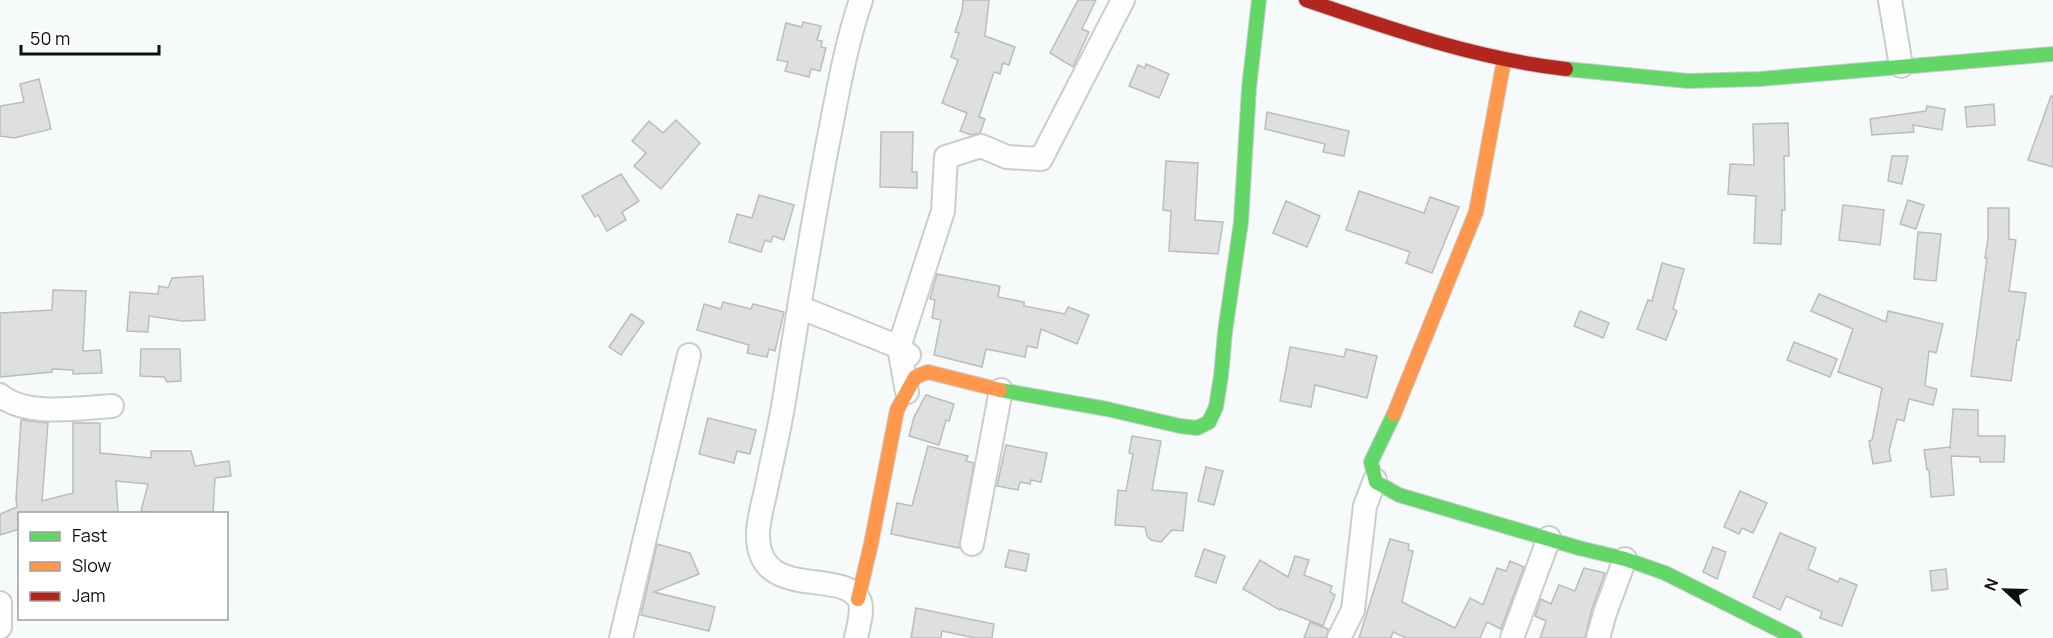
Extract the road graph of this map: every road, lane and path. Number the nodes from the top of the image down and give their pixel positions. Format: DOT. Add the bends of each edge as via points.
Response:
graph roads {
  1 [pos="861,0"];
  2 [pos="1123,0"];
  3 [pos="1259,0"];
  4 [pos="1306,0"];
  5 [pos="1890,0"];
  6 [pos="2053,54"];
  7 [pos="1504,60"];
  8 [pos="1901,66"];
  9 [pos="799,307"];
  10 [pos="899,346"];
  11 [pos="689,355"];
  12 [pos="928,372"];
  13 [pos="1001,390"];
  14 [pos="906,392"];
  15 [pos="0,395"];
  16 [pos="112,406"];
  17 [pos="1375,480"];
  18 [pos="1549,538"];
  19 [pos="972,544"];
  20 [pos="1625,559"];
  21 [pos="858,598"];
  22 [pos="0,603"];
  23 [pos="0,627"];
  24 [pos="621,638"];
  25 [pos="856,638"];
  26 [pos="1340,638"];
  27 [pos="1512,638"];
  28 [pos="1598,638"];
  29 [pos="1795,638"];
  1 -- 9 [label="street" via="850,32"];
  2 -- 10 [label="street" via="1041,159 1006,157 981,146 946,157 943,211"];
  3 -- 13 [label="street" via="1241,222 1221,376 1209,422 1197,428 1180,426"];
  4 -- 7 [label="street" via="1391,29"];
  5 -- 8 [label="street"];
  6 -- 8 [label="street"];
  7 -- 8 [label="street" via="1688,81"];
  7 -- 17 [label="street" via="1476,212 1403,394 1371,462"];
  9 -- 10 [label="street"];
  9 -- 21 [label="street" via="758,536 762,559 774,572 794,580 844,589"];
  10 -- 12 [label="street"];
  10 -- 14 [label="street"];
  11 -- 24 [label="street"];
  12 -- 13 [label="street"];
  12 -- 14 [label="street" via="915,377"];
  13 -- 19 [label="street"];
  14 -- 21 [label="street" via="891,434 872,544"];
  15 -- 16 [label="street" via="24,406"];
  17 -- 18 [label="street" via="1399,495"];
  17 -- 26 [label="street" via="1365,506 1353,610"];
  18 -- 20 [label="street"];
  18 -- 27 [label="street"];
  20 -- 28 [label="street"];
  20 -- 29 [label="street" via="1665,573"];
  21 -- 25 [label="street" via="861,606"];
  22 -- 23 [label="street"];
}
